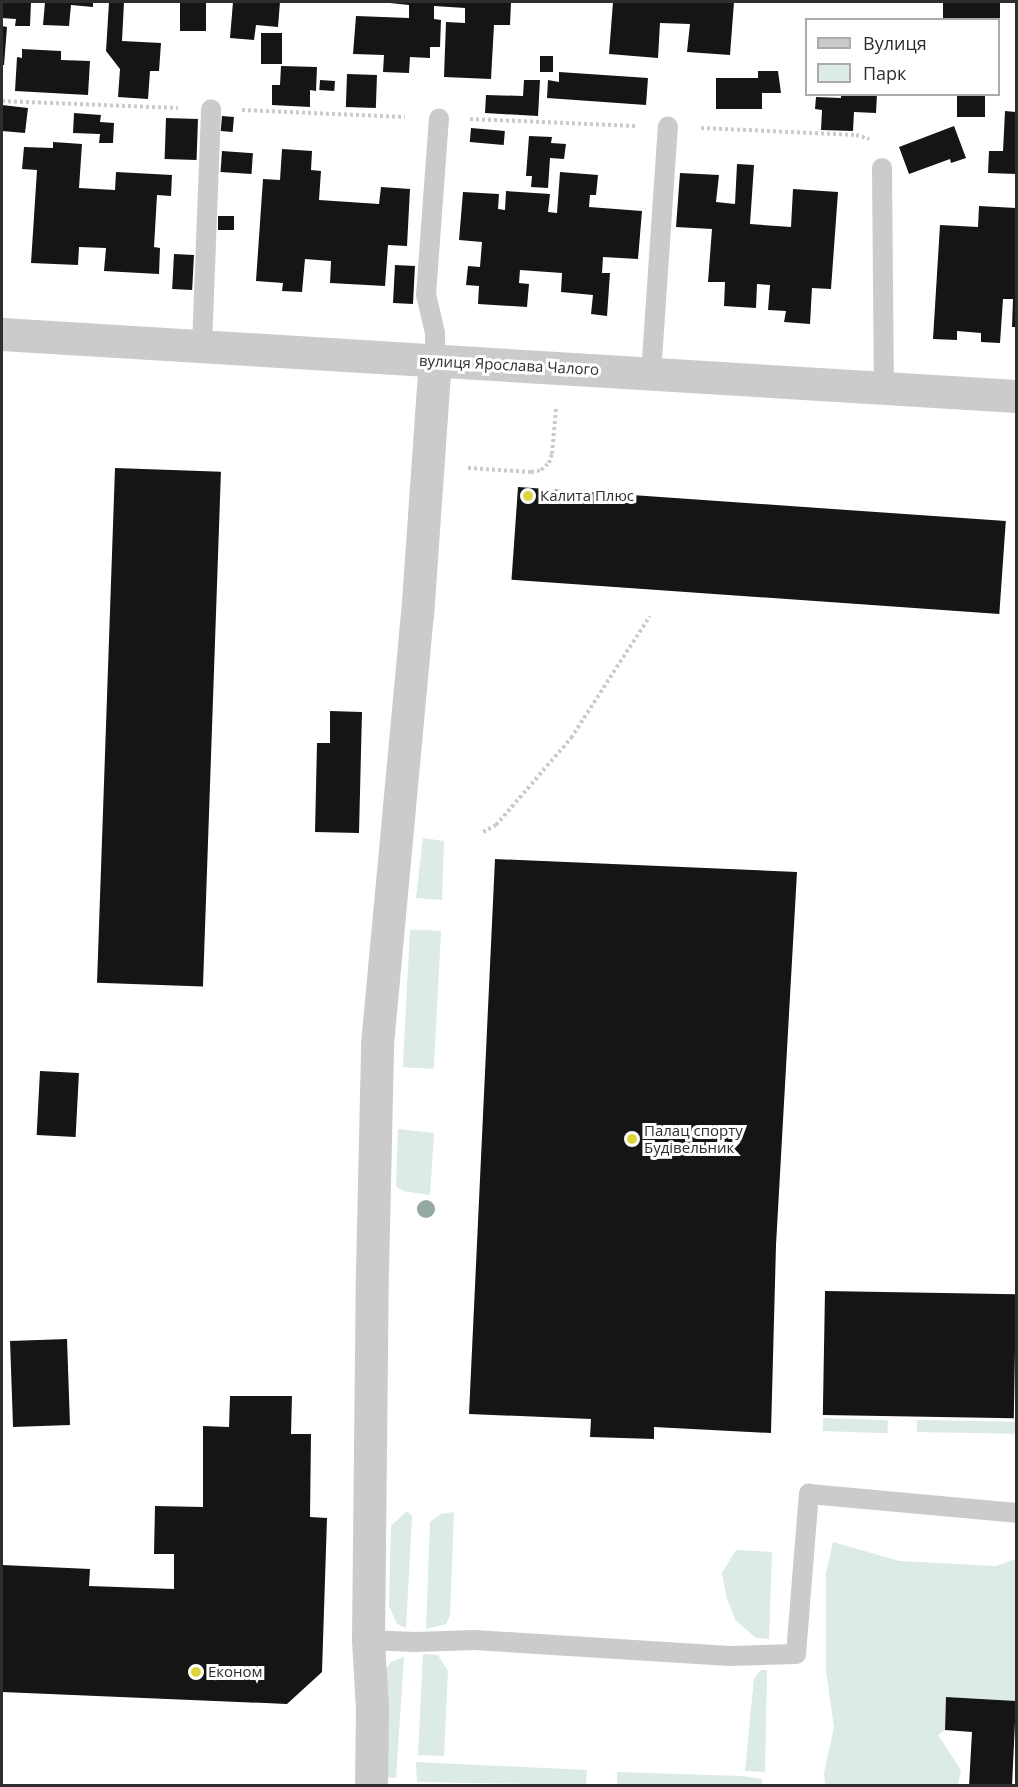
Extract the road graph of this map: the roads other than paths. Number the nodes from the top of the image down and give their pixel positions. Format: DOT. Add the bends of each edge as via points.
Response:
graph roads {
  1 [pos="211,109"];
  2 [pos="439,118"];
  3 [pos="668,127"];
  4 [pos="882,168"];
  5 [pos="2,334"];
  6 [pos="202,346"];
  7 [pos="435,361"];
  8 [pos="651,374"];
  9 [pos="884,387"];
  10 [pos="1017,396"];
  11 [pos="1017,1513"];
  12 [pos="368,1640"];
  13 [pos="371,1785"];
  1 -- 6 [label="lane"];
  2 -- 7 [label="lane" via="426,295 435,333"];
  3 -- 8 [label="lane"];
  4 -- 9 [label="lane"];
  5 -- 6 [label="street, вулиця Ярослава Чалого"];
  6 -- 7 [label="street, вулиця Ярослава Чалого"];
  7 -- 8 [label="street, вулиця Ярослава Чалого"];
  7 -- 12 [label="street" via="417,616 378,1044"];
  8 -- 9 [label="street, вулиця Ярослава Чалого"];
  9 -- 10 [label="street, вулиця Ярослава Чалого"];
  11 -- 12 [label="lane" via="809,1494 796,1654 730,1656 474,1640"];
  12 -- 13 [label="street"];
}
